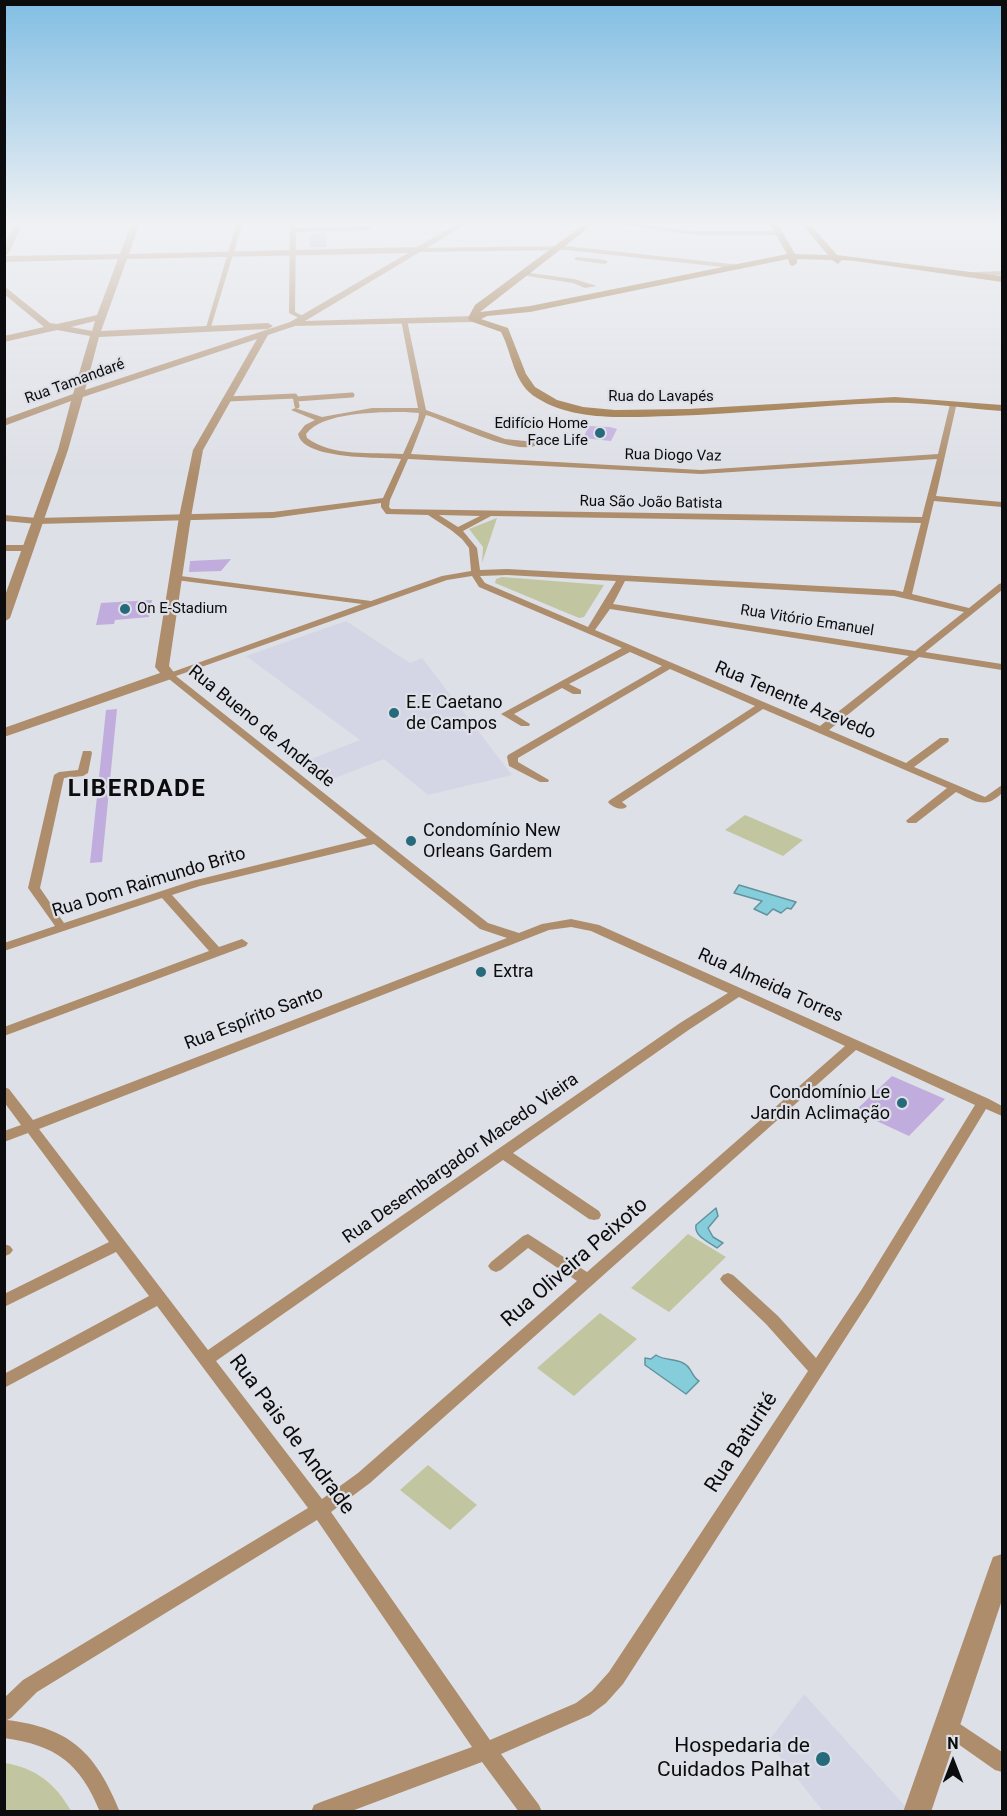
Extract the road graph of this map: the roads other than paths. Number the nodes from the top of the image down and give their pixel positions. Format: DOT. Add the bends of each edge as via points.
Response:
graph roads {
  1 [pos="24,307"];
  2 [pos="105,307"];
  3 [pos="214,307"];
  4 [pos="292,307"];
  5 [pos="327,307"];
  6 [pos="478,307"];
  7 [pos="545,307"];
  8 [pos="101,317"];
  9 [pos="473,319"];
  10 [pos="404,320"];
  11 [pos="302,322"];
  12 [pos="55,328"];
  13 [pos="207,330"];
  14 [pos="264,330"];
  15 [pos="94,337"];
  16 [pos="4,339"];
  17 [pos="79,395"];
  18 [pos="352,395"];
  19 [pos="227,399"];
  20 [pos="954,404"];
  21 [pos="296,405"];
  22 [pos="1002,408"];
  23 [pos="423,412"];
  24 [pos="320,419"];
  25 [pos="4,423"];
  26 [pos="536,444"];
  27 [pos="941,456"];
  28 [pos="405,458"];
  29 [pos="930,498"];
  30 [pos="386,500"];
  31 [pos="1002,504"];
  32 [pos="431,513"];
  33 [pos="490,514"];
  34 [pos="4,518"];
  35 [pos="185,518"];
  36 [pos="926,520"];
  37 [pos="37,521"];
  38 [pos="456,531"];
  39 [pos="4,548"];
  40 [pos="28,548"];
  41 [pos="475,573"];
  42 [pos="176,577"];
  43 [pos="622,578"];
  44 [pos="10,584"];
  45 [pos="1002,586"];
  46 [pos="906,595"];
  47 [pos="351,605"];
  48 [pos="607,606"];
  49 [pos="972,611"];
  50 [pos="4,618"];
  51 [pos="590,631"];
  52 [pos="630,648"];
  53 [pos="917,654"];
  54 [pos="670,665"];
  55 [pos="1002,667"];
  56 [pos="169,675"];
  57 [pos="561,684"];
  58 [pos="577,692"];
  59 [pos="763,705"];
  60 [pos="525,724"];
  61 [pos="822,730"];
  62 [pos="4,733"];
  63 [pos="944,740"];
  64 [pos="87,753"];
  65 [pos="907,767"];
  66 [pos="544,780"];
  67 [pos="954,788"];
  68 [pos="1002,788"];
  69 [pos="621,806"];
  70 [pos="912,821"];
  71 [pos="375,840"];
  72 [pos="164,894"];
  73 [pos="62,928"];
  74 [pos="518,937"];
  75 [pos="242,943"];
  76 [pos="4,947"];
  77 [pos="217,952"];
  78 [pos="738,992"];
  79 [pos="4,1032"];
  80 [pos="855,1044"];
  81 [pos="4,1092"];
  82 [pos="984,1102"];
  83 [pos="1002,1111"];
  84 [pos="30,1125"];
  85 [pos="4,1137"];
  86 [pos="504,1154"];
  87 [pos="594,1215"];
  88 [pos="120,1244"];
  89 [pos="496,1266"];
  90 [pos="587,1280"];
  91 [pos="728,1280"];
  92 [pos="160,1297"];
  93 [pos="4,1301"];
  94 [pos="207,1359"];
  95 [pos="817,1370"];
  96 [pos="4,1382"];
  97 [pos="319,1509"];
  98 [pos="1002,1565"];
  99 [pos="4,1712"];
  100 [pos="948,1725"];
  101 [pos="4,1730"];
  102 [pos="486,1751"];
  103 [pos="1002,1763"];
  104 [pos="110,1812"];
  105 [pos="321,1812"];
  106 [pos="532,1812"];
  107 [pos="917,1812"];
  1 -- 12 [label="street"];
  2 -- 8 [label="street"];
  3 -- 13 [label="street"];
  4 -- 11 [label="street" via="292,313"];
  5 -- 11 [label="street"];
  6 -- 9 [label="main road"];
  7 -- 9 [label="main road" via="488,313"];
  8 -- 12 [label="street"];
  8 -- 15 [label="street"];
  9 -- 10 [label="street, Rua do Lavapés"];
  9 -- 20 [label="main road, Rua do Lavapés" via="505,330 521,377 540,396 586,410 620,414 717,412 898,399"];
  10 -- 11 [label="street, Rua do Lavapés"];
  10 -- 23 [label="street"];
  11 -- 14 [label="street, Rua Tamandaré"];
  12 -- 15 [label="street"];
  12 -- 16 [label="street"];
  13 -- 14 [label="street"];
  13 -- 15 [label="street"];
  14 -- 17 [label="street, Rua Tamandaré"];
  14 -- 19 [label="street, Rua Bueno de Andrade"];
  15 -- 17 [label="street"];
  17 -- 25 [label="street, Rua Tamandaré"];
  17 -- 37 [label="street"];
  18 -- 21 [label="street"];
  19 -- 21 [label="street" via="295,396"];
  19 -- 35 [label="street, Rua Bueno de Andrade" via="198,450"];
  20 -- 22 [label="main road, Rua do Lavapés"];
  20 -- 27 [label="street"];
  21 -- 24 [label="street"];
  23 -- 24 [label="street" via="396,410"];
  23 -- 26 [label="street" via="496,439"];
  23 -- 28 [label="street"];
  24 -- 28 [label="street, Rua Diogo Vaz" via="308,424 302,434 315,448"];
  27 -- 28 [label="street, Rua Diogo Vaz" via="700,472"];
  27 -- 29 [label="street"];
  28 -- 30 [label="street"];
  29 -- 31 [label="street"];
  29 -- 36 [label="street"];
  30 -- 32 [label="street, Rua São João Batista" via="387,510 394,513"];
  30 -- 35 [label="street" via="279,514"];
  32 -- 33 [label="street, Rua São João Batista"];
  32 -- 38 [label="street"];
  33 -- 36 [label="street, Rua São João Batista"];
  33 -- 38 [label="street"];
  34 -- 37 [label="street"];
  35 -- 37 [label="street"];
  35 -- 42 [label="street, Rua Bueno de Andrade"];
  36 -- 46 [label="street"];
  37 -- 40 [label="street"];
  38 -- 41 [label="street" via="472,548"];
  39 -- 40 [label="street"];
  40 -- 44 [label="street"];
  41 -- 43 [label="street"];
  41 -- 47 [label="street"];
  41 -- 51 [label="street, Rua Tenente Azevedo" via="482,585"];
  42 -- 47 [label="street"];
  42 -- 56 [label="street, Rua Bueno de Andrade" via="162,667"];
  43 -- 46 [label="street"];
  43 -- 48 [label="street"];
  44 -- 50 [label="street"];
  45 -- 49 [label="street"];
  46 -- 49 [label="street"];
  47 -- 56 [label="street"];
  48 -- 51 [label="street"];
  48 -- 53 [label="street, Rua Vitório Emanuel"];
  49 -- 53 [label="street"];
  51 -- 52 [label="street, Rua Tenente Azevedo"];
  52 -- 54 [label="street, Rua Tenente Azevedo"];
  52 -- 57 [label="street"];
  53 -- 55 [label="street, Rua Vitório Emanuel"];
  53 -- 61 [label="street"];
  54 -- 59 [label="street, Rua Tenente Azevedo"];
  54 -- 66 [label="street" via="513,757 513,764"];
  56 -- 62 [label="street"];
  56 -- 71 [label="street, Rua Bueno de Andrade"];
  57 -- 58 [label="street"];
  57 -- 60 [label="street" via="507,714"];
  59 -- 61 [label="street, Rua Tenente Azevedo"];
  59 -- 69 [label="street" via="614,802"];
  61 -- 65 [label="street, Rua Tenente Azevedo"];
  63 -- 65 [label="street"];
  64 -- 73 [label="street" via="83,772 58,775 34,888"];
  65 -- 67 [label="street, Rua Tenente Azevedo"];
  67 -- 68 [label="street, Rua Tenente Azevedo" via="987,801"];
  67 -- 70 [label="street"];
  71 -- 72 [label="street, Rua Dom Raimundo Brito"];
  71 -- 74 [label="street, Rua Bueno de Andrade" via="484,926"];
  72 -- 73 [label="street, Rua Dom Raimundo Brito"];
  72 -- 77 [label="street"];
  73 -- 76 [label="street, Rua Dom Raimundo Brito"];
  74 -- 78 [label="street, Rua Almeida Torres" via="557,924 585,925"];
  74 -- 84 [label="street, Rua Espírito Santo"];
  75 -- 77 [label="street"];
  77 -- 79 [label="street"];
  78 -- 80 [label="street, Rua Almeida Torres"];
  78 -- 86 [label="street, Rua Desembargador Macedo Vieira"];
  80 -- 82 [label="street, Rua Almeida Torres"];
  80 -- 90 [label="street, Rua Oliveira Peixoto"];
  81 -- 84 [label="street, Rua Pais de Andrade"];
  82 -- 83 [label="street, Rua Almeida Torres"];
  82 -- 95 [label="street, Rua Baturité"];
  84 -- 85 [label="street, Rua Espírito Santo"];
  84 -- 88 [label="street, Rua Pais de Andrade"];
  86 -- 87 [label="street"];
  86 -- 94 [label="street, Rua Desembargador Macedo Vieira"];
  88 -- 92 [label="street, Rua Pais de Andrade"];
  88 -- 93 [label="street"];
  89 -- 90 [label="street" via="528,1240"];
  90 -- 97 [label="street, Rua Oliveira Peixoto" via="364,1479"];
  91 -- 95 [label="street" via="772,1320"];
  92 -- 94 [label="street, Rua Pais de Andrade"];
  92 -- 96 [label="street"];
  94 -- 97 [label="street, Rua Pais de Andrade"];
  95 -- 102 [label="street, Rua Baturité" via="616,1678 583,1709"];
  97 -- 99 [label="street, Rua Oliveira Peixoto" via="30,1686"];
  97 -- 102 [label="street, Rua Pais de Andrade"];
  98 -- 100 [label="street"];
  100 -- 103 [label="street"];
  100 -- 107 [label="street"];
  101 -- 104 [label="street" via="42,1736 78,1757 102,1791"];
  102 -- 105 [label="street, Rua Baturité"];
  102 -- 106 [label="street, Rua Pais de Andrade"];
}
